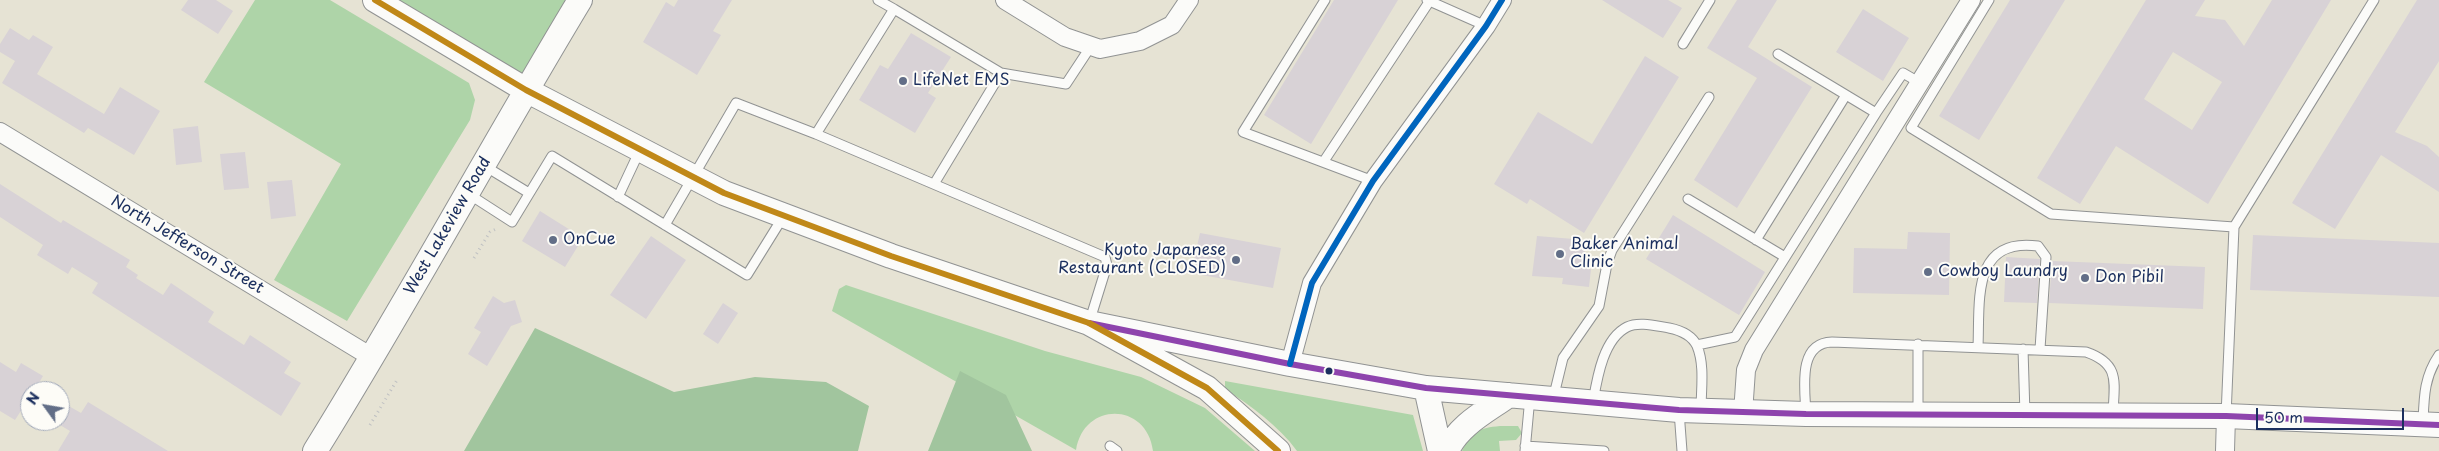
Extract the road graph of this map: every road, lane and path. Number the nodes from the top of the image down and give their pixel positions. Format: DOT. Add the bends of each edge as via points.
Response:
graph roads {
  1 [pos="375,0"];
  2 [pos="580,0"];
  3 [pos="878,0"];
  4 [pos="1005,0"];
  5 [pos="1189,0"];
  6 [pos="1325,0"];
  7 [pos="1502,0"];
  8 [pos="1710,0"];
  9 [pos="1971,0"];
  10 [pos="1989,0"];
  11 [pos="2374,0"];
  12 [pos="1428,1"];
  13 [pos="894,9"];
  14 [pos="1486,26"];
  15 [pos="1683,44"];
  16 [pos="1091,46"];
  17 [pos="1778,54"];
  18 [pos="1001,73"];
  19 [pos="1926,87"];
  20 [pos="526,90"];
  21 [pos="1846,95"];
  22 [pos="1709,97"];
  23 [pos="1876,113"];
  24 [pos="0,132"];
  25 [pos="816,134"];
  26 [pos="640,150"];
  27 [pos="1324,161"];
  28 [pos="483,164"];
  29 [pos="692,178"];
  30 [pos="1372,181"];
  31 [pos="934,184"];
  32 [pos="467,193"];
  33 [pos="530,193"];
  34 [pos="618,196"];
  35 [pos="1688,199"];
  36 [pos="784,216"];
  37 [pos="512,222"];
  38 [pos="665,225"];
  39 [pos="2234,227"];
  40 [pos="1756,240"];
  41 [pos="1785,257"];
  42 [pos="474,258"];
  43 [pos="1089,323"];
  44 [pos="1918,344"];
  45 [pos="1697,345"];
  46 [pos="1978,347"];
  47 [pos="2023,349"];
  48 [pos="2040,349"];
  49 [pos="2439,355"];
  50 [pos="373,358"];
  51 [pos="1290,364"];
  52 [pos="397,380"];
  53 [pos="1426,388"];
  54 [pos="1520,396"];
  55 [pos="1553,399"];
  56 [pos="1593,402"];
  57 [pos="1690,411"];
  58 [pos="1743,413"];
  59 [pos="1806,414"];
  60 [pos="1918,415"];
  61 [pos="2025,415"];
  62 [pos="2112,415"];
  63 [pos="2226,416"];
  64 [pos="370,425"];
  65 [pos="2431,425"];
  66 [pos="1525,448"];
  67 [pos="315,451"];
  68 [pos="1278,451"];
  69 [pos="1440,451"];
  70 [pos="1447,451"];
  71 [pos="1604,451"];
  72 [pos="1682,451"];
  73 [pos="2225,451"];
  1 -- 20 [label="main road"];
  2 -- 20 [label="main road, West Lakeview Road"];
  3 -- 13 [label="lane"];
  4 -- 16 [label="street" via="1066,37"];
  5 -- 16 [label="street" via="1172,25 1140,41 1100,50"];
  6 -- 27 [label="lane" via="1244,132"];
  7 -- 14 [label="street"];
  8 -- 15 [label="lane"];
  9 -- 19 [label="street"];
  10 -- 19 [label="lane"];
  11 -- 39 [label="lane"];
  12 -- 14 [label="lane"];
  12 -- 27 [label="lane"];
  13 -- 18 [label="lane"];
  13 -- 25 [label="lane"];
  14 -- 30 [label="street"];
  16 -- 18 [label="lane" via="1066,84"];
  17 -- 21 [label="lane"];
  18 -- 31 [label="lane"];
  19 -- 23 [label="lane" via="1903,73"];
  19 -- 39 [label="lane" via="1911,128 2051,214"];
  19 -- 58 [label="street" via="1754,350 1746,370"];
  20 -- 26 [label="main road"];
  20 -- 28 [label="main road, West Lakeview Road"];
  21 -- 23 [label="lane"];
  21 -- 40 [label="lane"];
  22 -- 55 [label="lane" via="1612,250 1606,264 1599,306 1563,358"];
  23 -- 41 [label="lane"];
  24 -- 50 [label="street, North Jefferson Street"];
  25 -- 29 [label="lane" via="736,103"];
  25 -- 31 [label="lane"];
  26 -- 29 [label="main road"];
  26 -- 34 [label="lane"];
  27 -- 30 [label="lane"];
  28 -- 32 [label="main road, West Lakeview Road"];
  28 -- 33 [label="lane"];
  29 -- 36 [label="main road"];
  29 -- 38 [label="lane"];
  30 -- 51 [label="street" via="1312,283"];
  31 -- 43 [label="lane" via="1105,257 1108,264"];
  32 -- 37 [label="lane"];
  32 -- 50 [label="main road, West Lakeview Road"];
  33 -- 34 [label="lane" via="552,156"];
  33 -- 37 [label="lane"];
  34 -- 38 [label="lane"];
  35 -- 40 [label="lane"];
  36 -- 38 [label="lane" via="747,276"];
  36 -- 43 [label="main road"];
  37 -- 42 [label="path" via="490,232"];
  39 -- 63 [label="lane"];
  40 -- 41 [label="lane"];
  41 -- 45 [label="lane" via="1735,337"];
  43 -- 51 [label="main road"];
  43 -- 68 [label="main road" via="1207,388"];
  44 -- 46 [label="lane"];
  44 -- 59 [label="lane" via="1821,342 1807,361 1804,379"];
  44 -- 60 [label="lane"];
  45 -- 56 [label="lane" via="1690,336 1678,330 1646,325 1627,327 1616,337 1600,365"];
  45 -- 57 [label="lane" via="1701,367"];
  46 -- 47 [label="lane"];
  46 -- 48 [label="lane" via="1982,276 2001,251 2021,244 2038,246 2046,257"];
  47 -- 48 [label="lane"];
  47 -- 61 [label="lane"];
  48 -- 62 [label="lane" via="2086,352 2110,366 2114,377"];
  49 -- 65 [label="lane" via="2424,385"];
  50 -- 67 [label="main road, West Lakeview Road"];
  51 -- 53 [label="main road"];
  52 -- 64 [label="path"];
  53 -- 54 [label="main road"];
  53 -- 69 [label="main road"];
  54 -- 55 [label="main road"];
  54 -- 66 [label="lane"];
  54 -- 70 [label="main road" via="1464,427"];
  55 -- 56 [label="main road"];
  56 -- 57 [label="main road"];
  57 -- 58 [label="main road"];
  57 -- 72 [label="lane"];
  58 -- 59 [label="main road"];
  59 -- 60 [label="main road"];
  60 -- 61 [label="main road"];
  61 -- 62 [label="main road"];
  62 -- 63 [label="main road"];
  63 -- 65 [label="main road"];
  63 -- 73 [label="street"];
  66 -- 71 [label="lane"];
}
